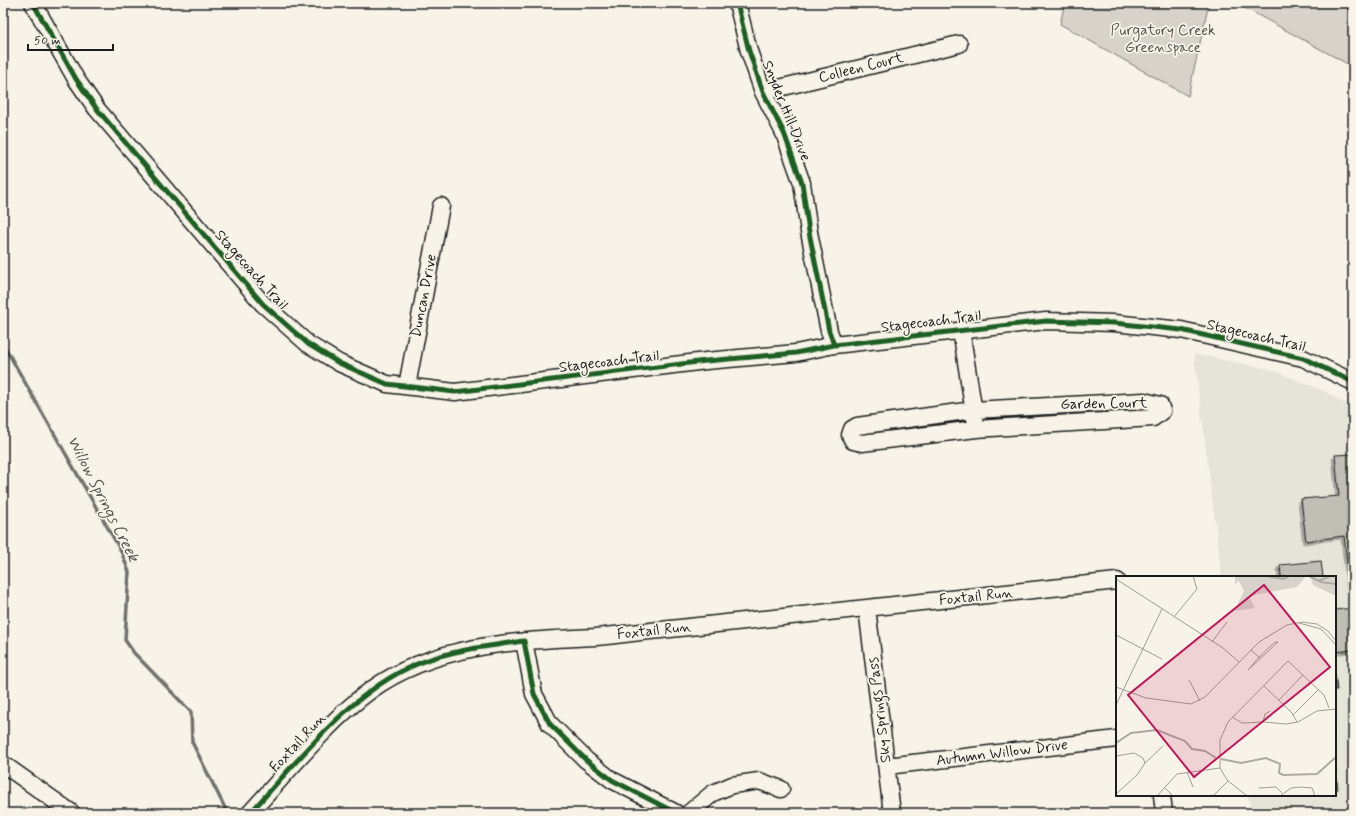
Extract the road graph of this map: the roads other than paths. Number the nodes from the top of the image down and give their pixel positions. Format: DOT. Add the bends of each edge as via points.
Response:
graph roads {
  1 [pos="33,3"];
  2 [pos="737,3"];
  3 [pos="959,44"];
  4 [pos="763,92"];
  5 [pos="441,206"];
  6 [pos="961,330"];
  7 [pos="834,345"];
  8 [pos="1353,382"];
  9 [pos="407,386"];
  10 [pos="973,410"];
  11 [pos="976,429"];
  12 [pos="1116,580"];
  13 [pos="867,608"];
  14 [pos="524,641"];
  15 [pos="1116,739"];
  16 [pos="3,764"];
  17 [pos="887,766"];
  18 [pos="781,789"];
  19 [pos="1162,796"];
  20 [pos="72,813"];
  21 [pos="250,813"];
  22 [pos="676,813"];
  23 [pos="689,813"];
  24 [pos="892,813"];
  25 [pos="1164,813"];
  1 -- 9 [label="street, Stagecoach Trail" via="76,79 96,108 263,304 308,344 339,363 388,384"];
  2 -- 4 [label="street, Snyder Hill Drive"];
  3 -- 4 [label="street, Colleen Court"];
  4 -- 7 [label="street, Snyder Hill Drive" via="784,133 802,183 809,232 829,332"];
  5 -- 9 [label="street, Duncan Drive"];
  6 -- 7 [label="street, Stagecoach Trail"];
  6 -- 8 [label="street, Stagecoach Trail" via="1046,321 1114,323 1181,330 1303,358"];
  6 -- 10 [label="street"];
  7 -- 9 [label="street, Stagecoach Trail" via="796,353 706,361 455,392"];
  10 -- 11 [label="street"];
  10 -- 11 [label="street, Garden Court" via="857,426 850,435 853,441 862,443"];
  10 -- 11 [label="street, Garden Court" via="1144,401 1160,405 1162,411 1153,418"];
  12 -- 13 [label="street, Foxtail Run"];
  13 -- 14 [label="street, Foxtail Run" via="597,637"];
  13 -- 17 [label="street, Sky Springs Pass"];
  14 -- 21 [label="street, Foxtail Run" via="472,648 417,664 371,690 336,720"];
  14 -- 22 [label="street" via="534,694 550,724 586,760 612,780"];
  15 -- 17 [label="street, Autumn Willow Drive"];
  16 -- 20 [label="street"];
  17 -- 24 [label="street, Sky Springs Pass"];
  18 -- 23 [label="street" via="759,781 732,785 713,793"];
  19 -- 25 [label="street"];
}
